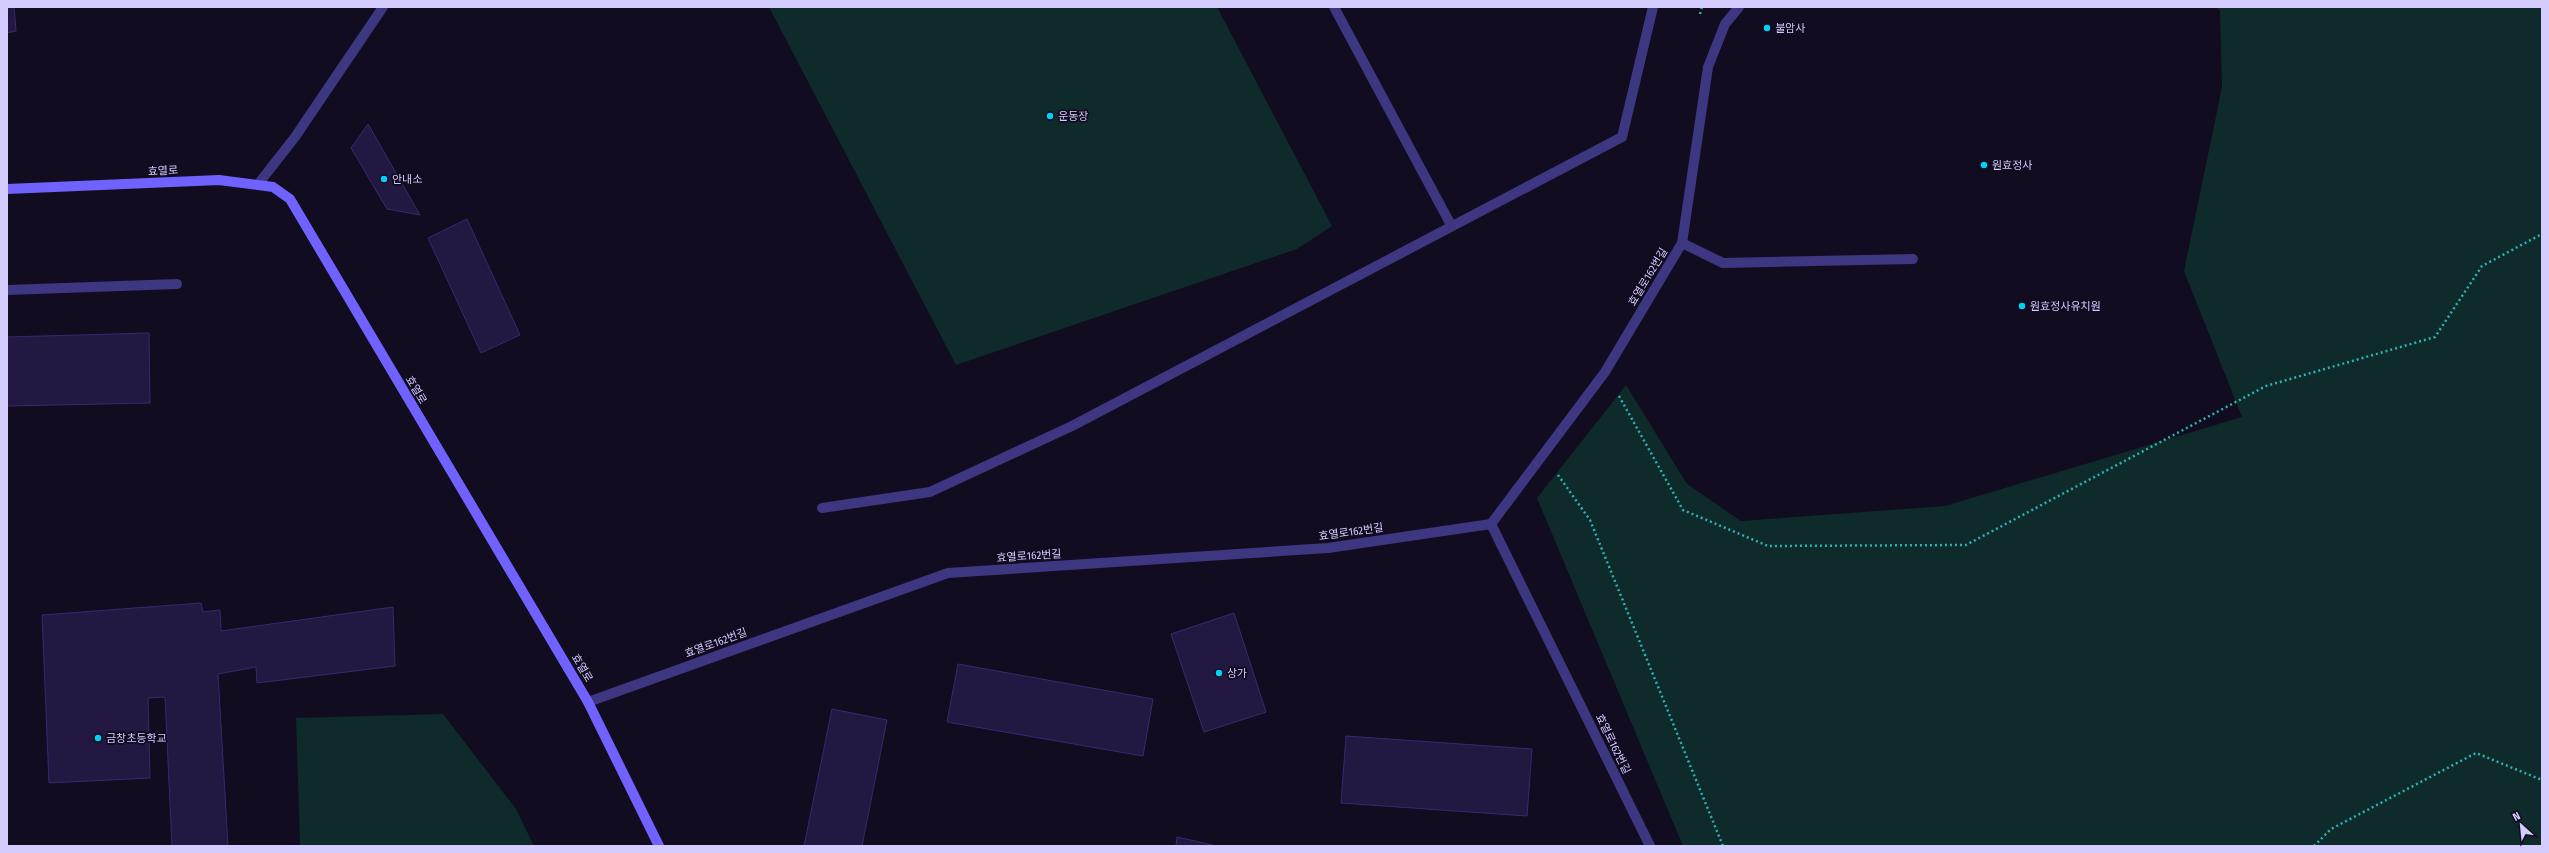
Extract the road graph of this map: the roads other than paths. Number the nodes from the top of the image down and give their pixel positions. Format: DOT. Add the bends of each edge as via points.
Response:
graph roads {
  1 [pos="383,7"];
  2 [pos="1334,7"];
  3 [pos="1653,7"];
  4 [pos="1739,7"];
  5 [pos="259,183"];
  6 [pos="7,188"];
  7 [pos="1450,225"];
  8 [pos="1682,243"];
  9 [pos="1913,259"];
  10 [pos="177,284"];
  11 [pos="7,290"];
  12 [pos="822,508"];
  13 [pos="1491,524"];
  14 [pos="588,702"];
  15 [pos="660,846"];
  16 [pos="1650,846"];
  1 -- 5 [label="street" via="295,137"];
  2 -- 7 [label="street"];
  3 -- 7 [label="street" via="1622,137"];
  4 -- 8 [label="street, 효열로162번길" via="1725,24 1708,67"];
  5 -- 6 [label="main road, 효열로" via="220,180"];
  5 -- 14 [label="main road, 효열로" via="273,187 290,199"];
  7 -- 12 [label="street" via="1072,426 930,492"];
  8 -- 9 [label="street" via="1723,263"];
  8 -- 13 [label="street, 효열로162번길" via="1605,372"];
  10 -- 11 [label="street"];
  13 -- 14 [label="street, 효열로162번길" via="1328,548 948,573"];
  13 -- 16 [label="street, 효열로162번길"];
  14 -- 15 [label="main road, 효열로"];
}
